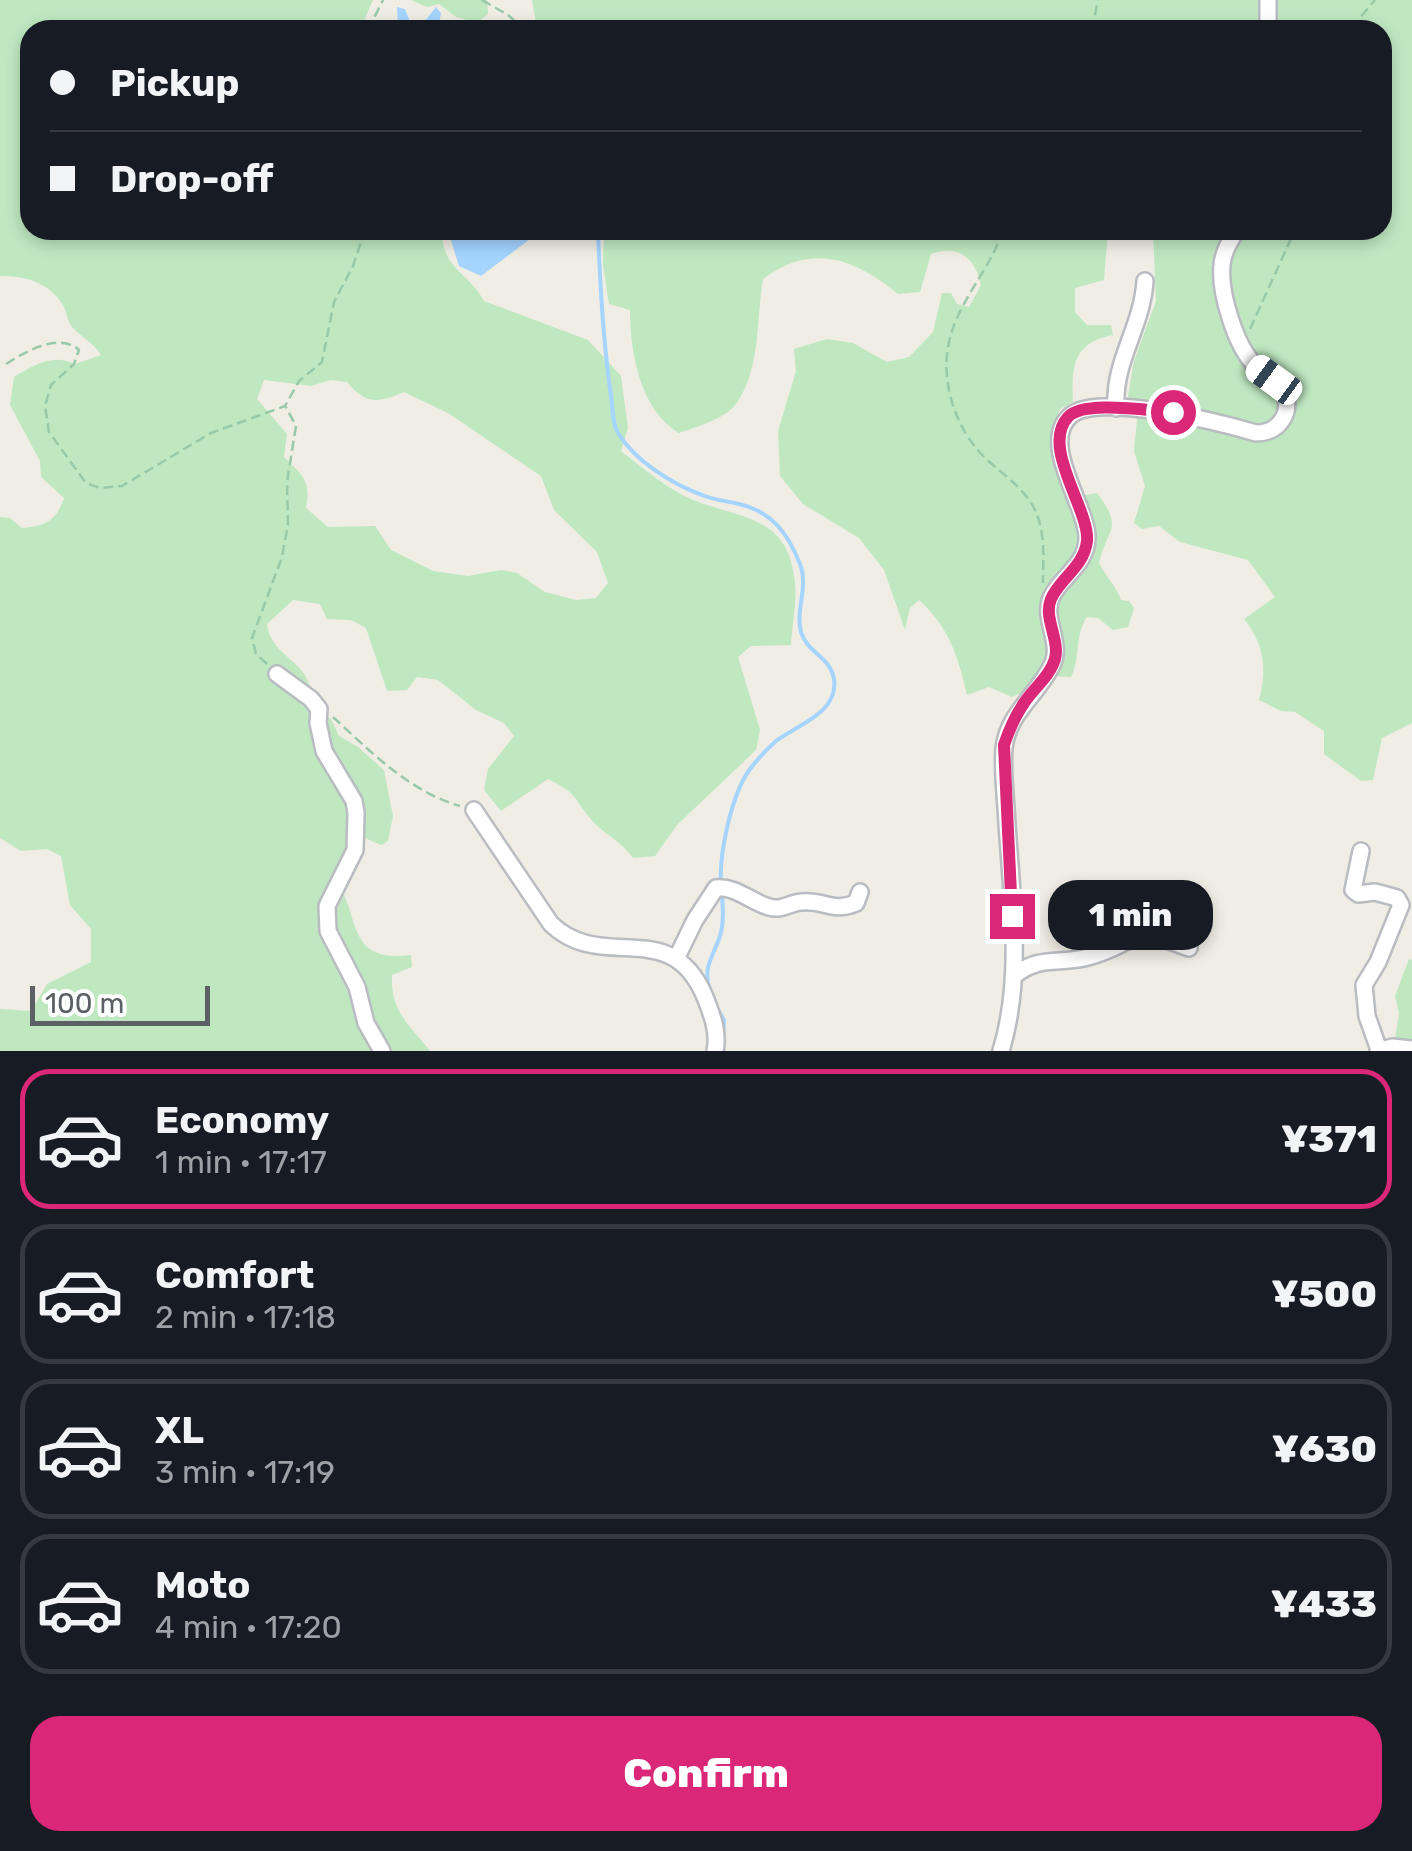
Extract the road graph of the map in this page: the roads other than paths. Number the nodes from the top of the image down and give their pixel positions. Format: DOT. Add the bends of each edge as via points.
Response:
graph roads {
  1 [pos="1232,240"];
  2 [pos="1145,281"];
  3 [pos="1116,408"];
  4 [pos="277,674"];
  5 [pos="474,810"];
  6 [pos="1361,851"];
  7 [pos="860,892"];
  8 [pos="1189,948"];
  9 [pos="676,957"];
  10 [pos="1014,976"];
  11 [pos="716,1044"];
  12 [pos="1412,1049"];
  13 [pos="382,1051"];
  14 [pos="1001,1051"];
  15 [pos="1379,1051"];
  1 -- 3 [label="street" via="1222,280 1244,352 1282,387 1286,398 1278,428 1256,433 1173,412"];
  2 -- 3 [label="street" via="1141,313 1117,371"];
  3 -- 10 [label="street" via="1082,409 1068,416 1062,430 1066,480 1088,538 1083,557 1048,606 1054,660 1004,745"];
  4 -- 13 [label="street" via="319,710 324,751 354,800 355,850 327,906 328,931"];
  5 -- 9 [label="street" via="565,938"];
  6 -- 15 [label="street" via="1353,890 1401,904 1364,985"];
  7 -- 9 [label="street" via="846,907 800,902 782,909 716,888"];
  8 -- 10 [label="street" via="1145,932 1106,952 1033,962"];
  9 -- 11 [label="street" via="698,982"];
  10 -- 14 [label="street"];
  12 -- 15 [label="street"];
}
